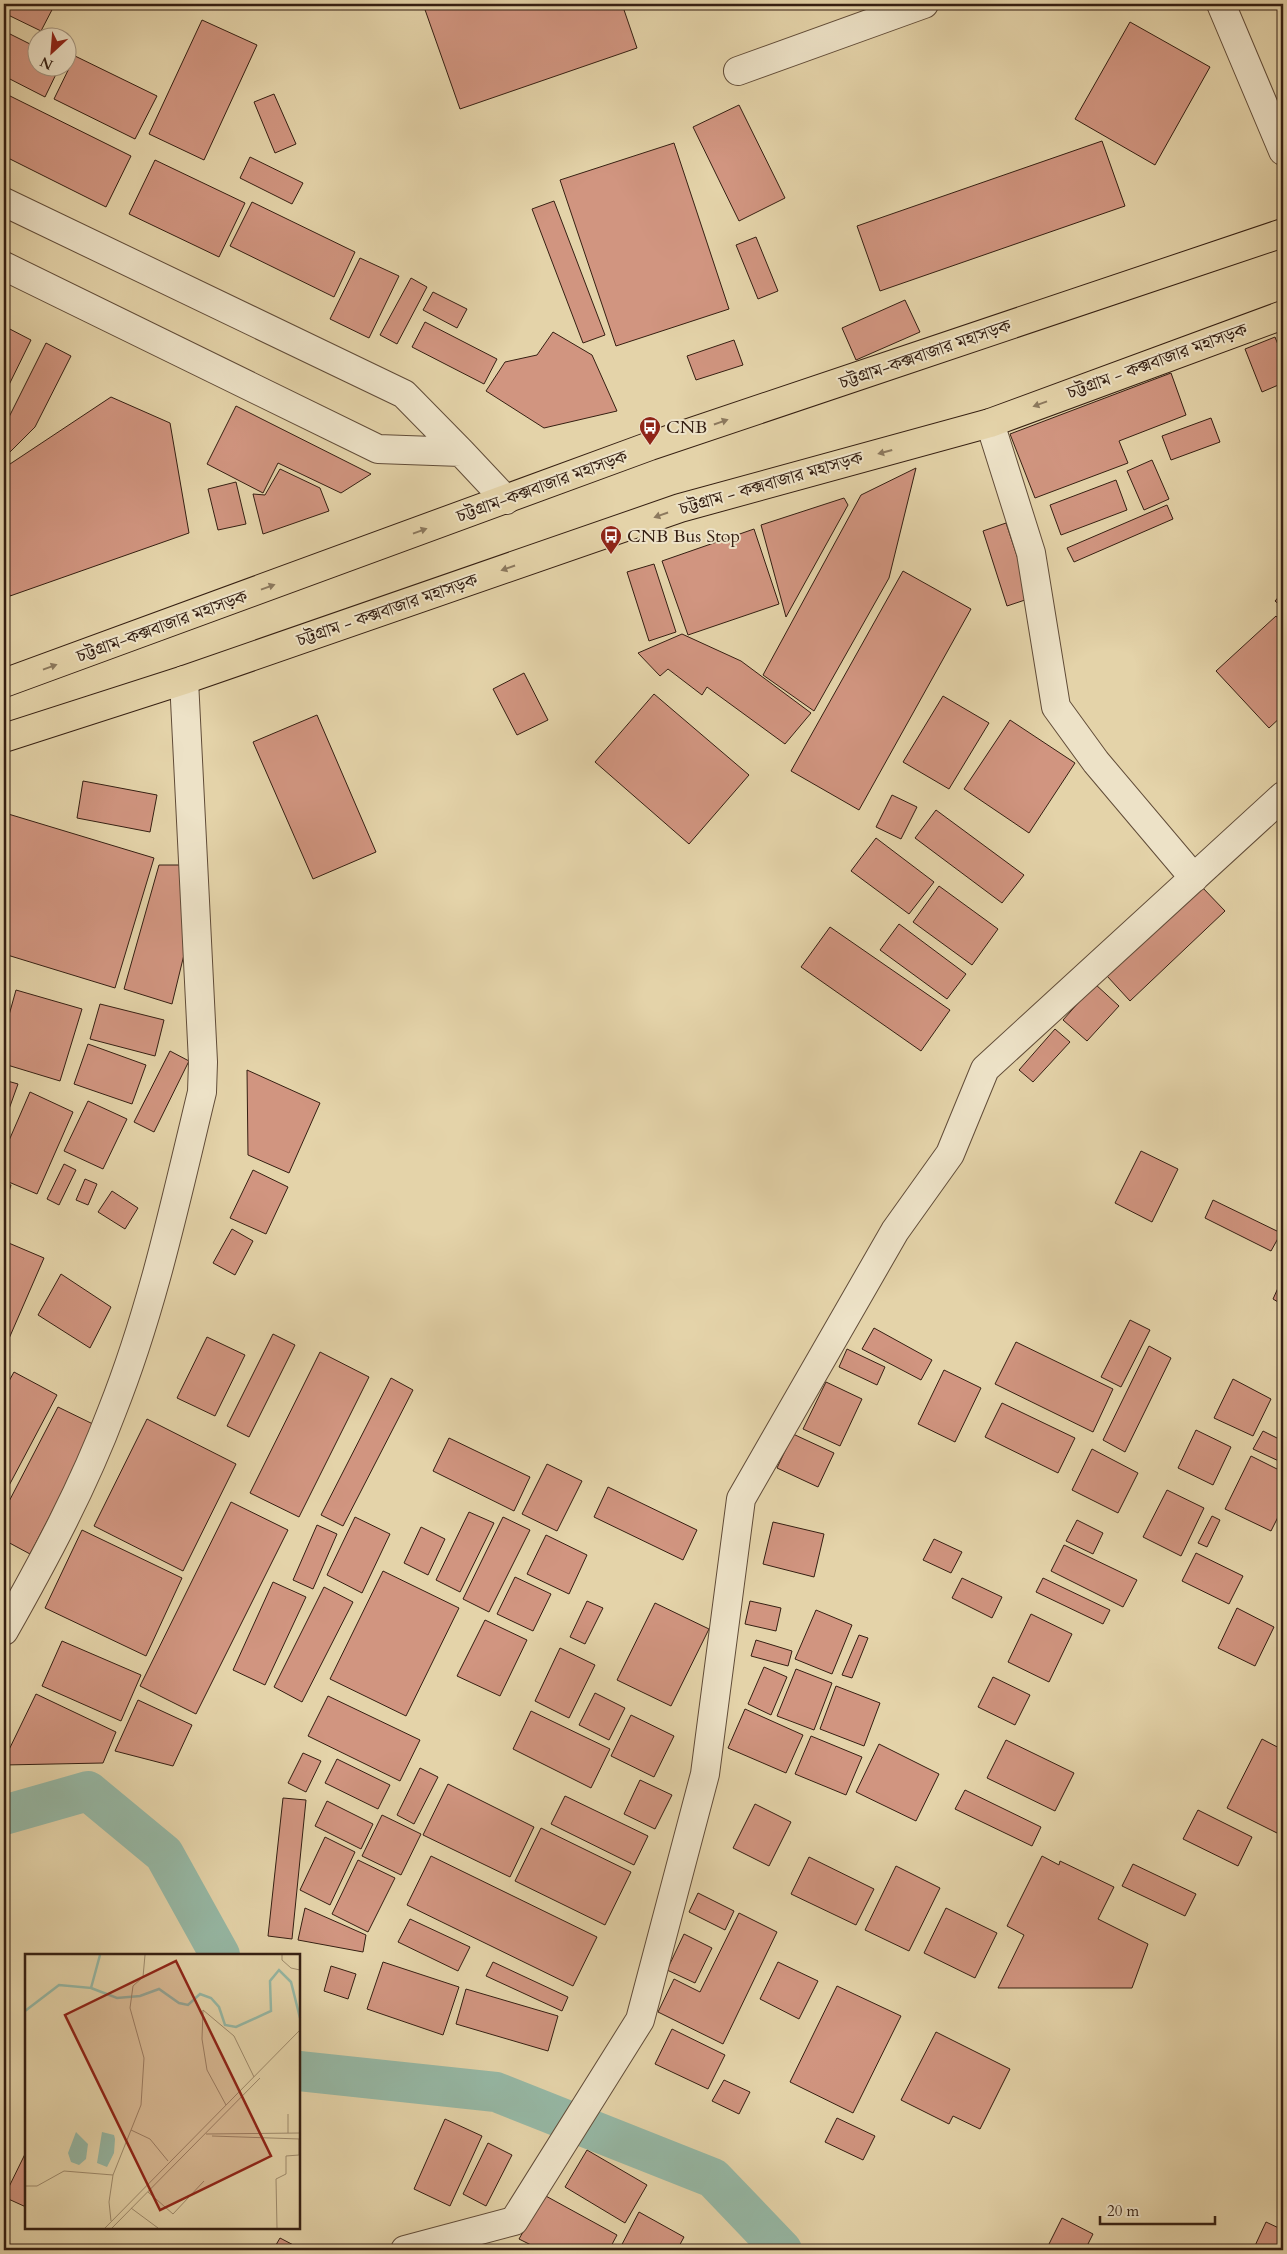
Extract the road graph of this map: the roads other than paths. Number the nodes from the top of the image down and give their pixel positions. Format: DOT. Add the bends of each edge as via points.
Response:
graph roads {
  1 [pos="924,4"];
  2 [pos="1221,4"];
  3 [pos="738,71"];
  4 [pos="1283,150"];
  5 [pos="4,202"];
  6 [pos="1283,233"];
  7 [pos="4,266"];
  8 [pos="1283,315"];
  9 [pos="990,423"];
  10 [pos="461,452"];
  11 [pos="506,500"];
  12 [pos="184,680"];
  13 [pos="4,684"];
  14 [pos="4,738"];
  15 [pos="1283,796"];
  16 [pos="1194,878"];
  17 [pos="4,1631"];
  18 [pos="405,2250"];
  1 -- 3 [label="street"];
  2 -- 4 [label="street"];
  5 -- 10 [label="street" via="404,394"];
  11 -- 6 [label="highway, চট্টগ্রাম-কক্সবাজার মহাসড়ক, one-way" via="650,446"];
  7 -- 10 [label="street" via="378,449"];
  8 -- 9 [label="highway, চট্টগ্রাম - কক্সবাজার মহাসড়ক, one-way"];
  9 -- 12 [label="highway, চট্টগ্রাম - কক্সবাজার মহাসড়ক, one-way" via="680,508"];
  9 -- 16 [label="street" via="1031,553 1056,707 1096,762"];
  10 -- 11 [label="street"];
  13 -- 11 [label="highway, চট্টগ্রাম-কক্সবাজার মহাসড়ক, one-way"];
  12 -- 14 [label="highway, চট্টগ্রাম - কক্সবাজার মহাসড়ক"];
  12 -- 17 [label="street" via="202,1092 159,1270 113,1410 50,1548"];
  15 -- 16 [label="street"];
  16 -- 18 [label="street" via="985,1069 950,1154 895,1232 741,1499 706,1774 640,2020 514,2220"];
}
